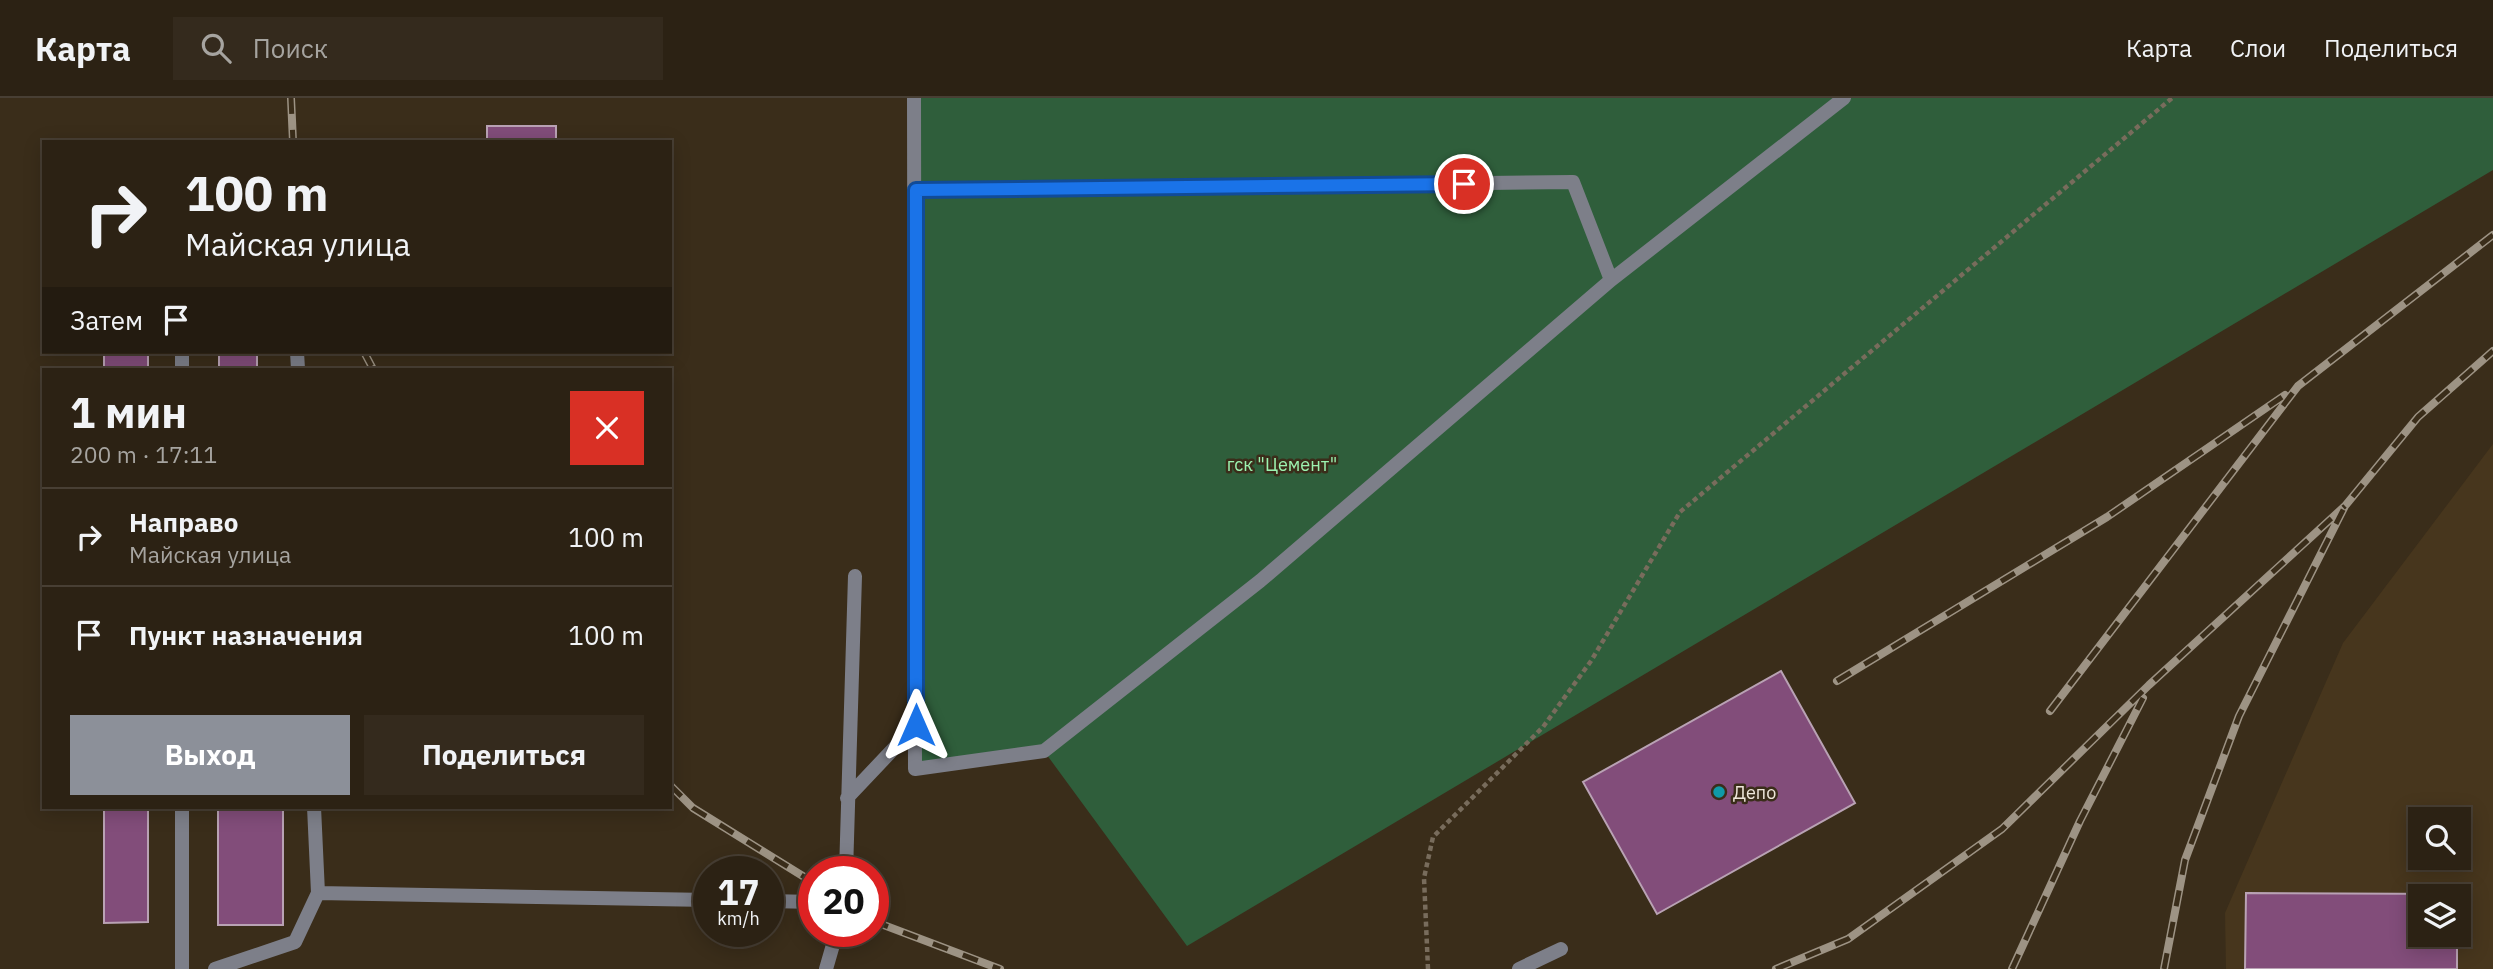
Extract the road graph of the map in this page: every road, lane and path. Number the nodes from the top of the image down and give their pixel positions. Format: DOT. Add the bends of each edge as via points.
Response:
graph roads {
  1 [pos="914,98"];
  2 [pos="1844,98"];
  3 [pos="2172,98"];
  4 [pos="916,190"];
  5 [pos="1612,280"];
  6 [pos="855,576"];
  7 [pos="916,725"];
  8 [pos="847,798"];
  9 [pos="182,809"];
  10 [pos="314,809"];
  11 [pos="846,856"];
  12 [pos="318,893"];
  13 [pos="693,900"];
  14 [pos="832,947"];
  15 [pos="1561,949"];
  16 [pos="182,969"];
  17 [pos="215,969"];
  18 [pos="826,969"];
  19 [pos="1428,969"];
  20 [pos="1519,969"];
  1 -- 4 [label="lane"];
  2 -- 5 [label="lane"];
  3 -- 19 [label="path" via="1680,512 1591,661 1543,727 1433,837 1424,878"];
  4 -- 5 [label="lane" via="1573,182"];
  4 -- 7 [label="lane"];
  5 -- 7 [label="lane" via="1260,581 1044,751 915,769"];
  6 -- 8 [label="lane"];
  7 -- 8 [label="lane"];
  8 -- 11 [label="lane"];
  9 -- 16 [label="lane"];
  10 -- 12 [label="lane"];
  12 -- 13 [label="lane"];
  12 -- 17 [label="lane" via="295,942"];
  14 -- 18 [label="lane"];
  15 -- 20 [label="lane"];
}
